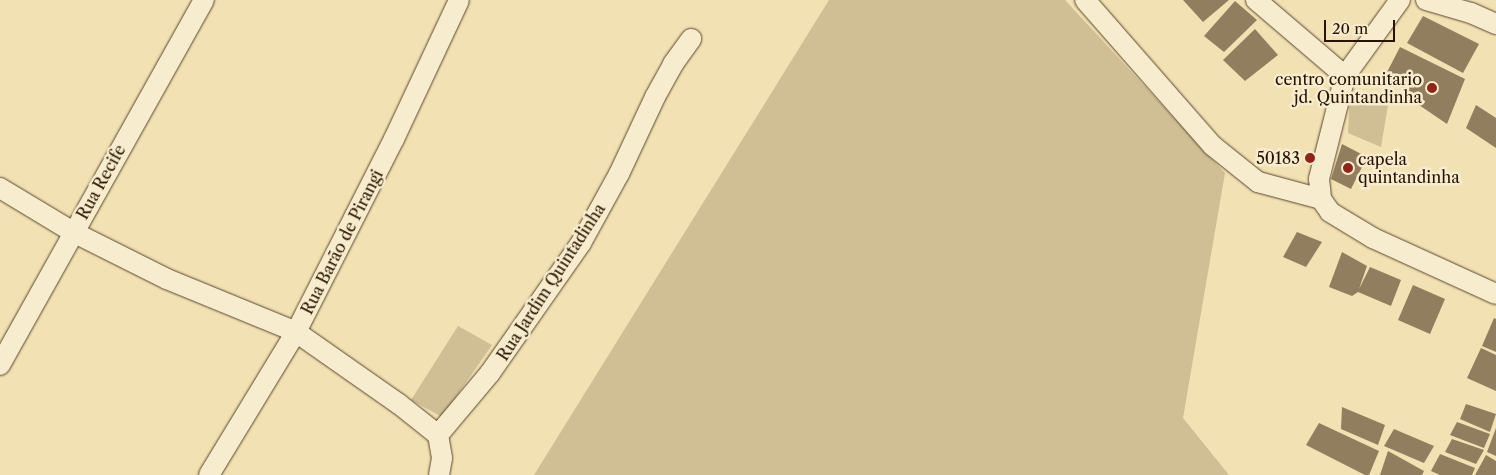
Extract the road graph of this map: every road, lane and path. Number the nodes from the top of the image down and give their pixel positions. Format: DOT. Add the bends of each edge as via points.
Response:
graph roads {
  1 [pos="204,0"];
  2 [pos="459,0"];
  3 [pos="1085,0"];
  4 [pos="1256,0"];
  5 [pos="1400,0"];
  6 [pos="1426,0"];
  7 [pos="1496,24"];
  8 [pos="691,39"];
  9 [pos="1345,76"];
  10 [pos="0,188"];
  11 [pos="1321,198"];
  12 [pos="73,232"];
  13 [pos="1496,294"];
  14 [pos="296,332"];
  15 [pos="0,366"];
  16 [pos="438,435"];
  17 [pos="209,475"];
  18 [pos="439,475"];
  1 -- 12 [label="street, Rua Recife"];
  2 -- 14 [label="street, Rua Barão de Pirangi" via="394,139"];
  3 -- 11 [label="street" via="1213,146 1258,182"];
  4 -- 9 [label="street"];
  5 -- 9 [label="street"];
  6 -- 7 [label="street"];
  8 -- 16 [label="street, Rua Jardim Quintadinha" via="655,97 619,174 581,243 490,374"];
  9 -- 11 [label="street" via="1319,178"];
  10 -- 12 [label="street"];
  11 -- 13 [label="street" via="1330,212 1373,238"];
  12 -- 14 [label="street" via="167,280"];
  12 -- 15 [label="street, Rua Recife"];
  14 -- 16 [label="street"];
  14 -- 17 [label="street, Rua Barão de Pirangi"];
  16 -- 18 [label="street" via="442,458"];
}
